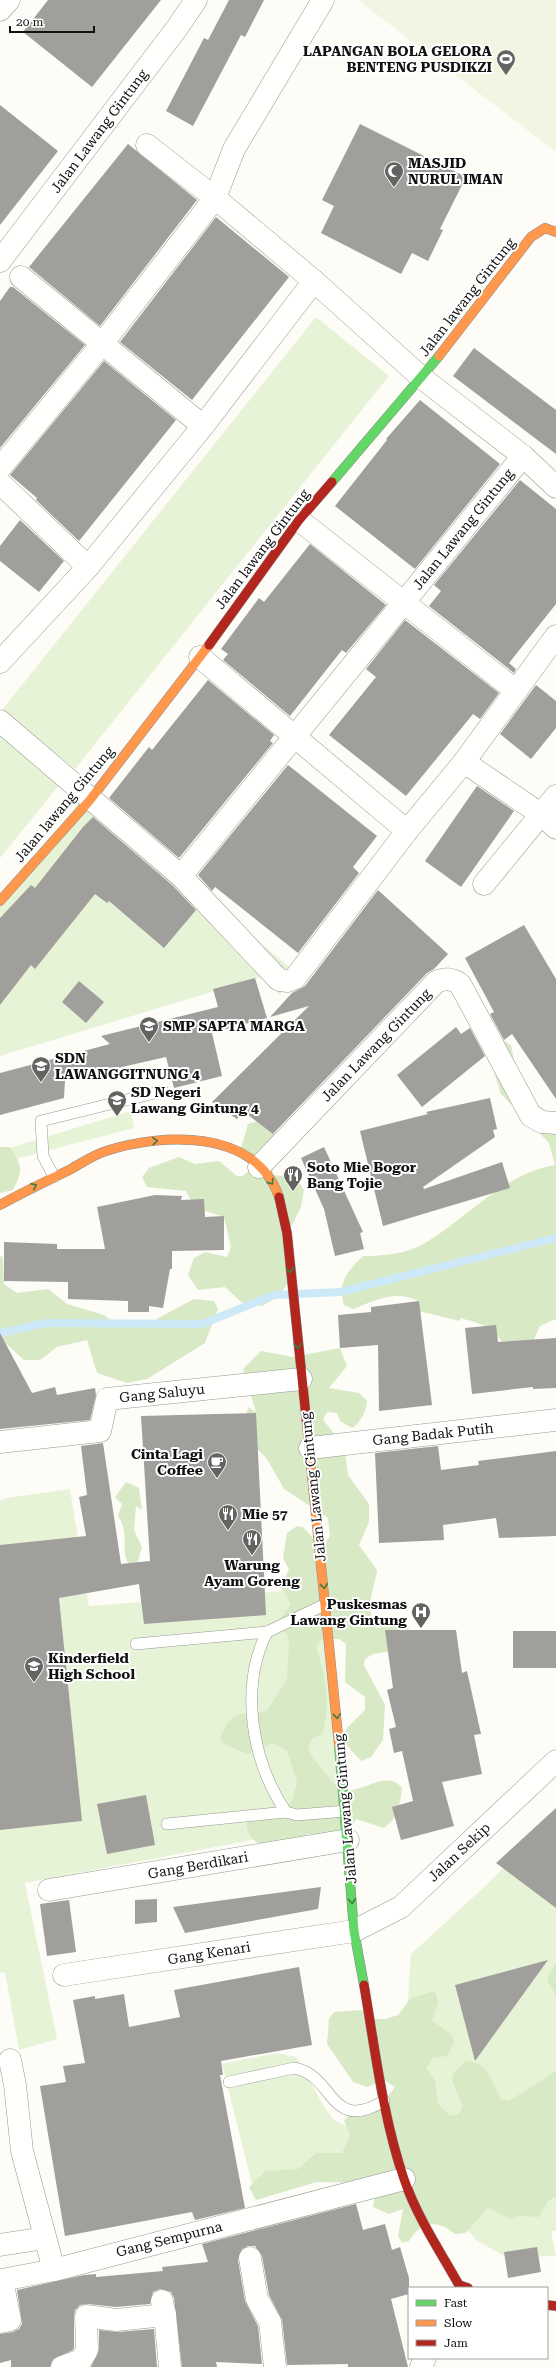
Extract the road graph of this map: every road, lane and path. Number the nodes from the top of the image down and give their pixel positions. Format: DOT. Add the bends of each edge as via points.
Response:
graph roads {
  1 [pos="9,0"];
  2 [pos="196,0"];
  3 [pos="324,0"];
  4 [pos="0,10"];
  5 [pos="147,145"];
  6 [pos="214,198"];
  7 [pos="556,232"];
  8 [pos="0,261"];
  9 [pos="21,277"];
  10 [pos="314,281"];
  11 [pos="102,344"];
  12 [pos="422,378"];
  13 [pos="203,426"];
  14 [pos="523,456"];
  15 [pos="0,468"];
  16 [pos="0,483"];
  17 [pos="556,487"];
  18 [pos="299,520"];
  19 [pos="88,567"];
  20 [pos="403,603"];
  21 [pos="553,648"];
  22 [pos="200,656"];
  23 [pos="0,662"];
  24 [pos="515,690"];
  25 [pos="0,721"];
  26 [pos="294,736"];
  27 [pos="464,762"];
  28 [pos="556,796"];
  29 [pos="90,800"];
  30 [pos="549,822"];
  31 [pos="407,831"];
  32 [pos="181,876"];
  33 [pos="484,884"];
  34 [pos="0,901"];
  35 [pos="163,1091"];
  36 [pos="556,1123"];
  37 [pos="259,1167"];
  38 [pos="54,1177"];
  39 [pos="0,1205"];
  40 [pos="301,1379"];
  41 [pos="556,1420"];
  42 [pos="0,1442"];
  43 [pos="310,1448"];
  44 [pos="326,1604"];
  45 [pos="267,1632"];
  46 [pos="136,1644"];
  47 [pos="556,1761"];
  48 [pos="346,1811"];
  49 [pos="286,1812"];
  50 [pos="167,1824"];
  51 [pos="348,1840"];
  52 [pos="49,1890"];
  53 [pos="354,1931"];
  54 [pos="64,1975"];
  55 [pos="10,2060"];
  56 [pos="229,2082"];
  57 [pos="384,2101"];
  58 [pos="404,2179"];
  59 [pos="45,2238"];
  60 [pos="0,2245"];
  61 [pos="250,2258"];
  62 [pos="54,2270"];
  63 [pos="461,2287"];
  64 [pos="0,2322"];
  65 [pos="62,2367"];
  66 [pos="170,2367"];
  67 [pos="275,2367"];
  1 -- 4 [label="street"];
  2 -- 8 [label="street, Jalan Lawang Gintung"];
  3 -- 6 [label="street" via="234,149"];
  5 -- 6 [label="street, Jalan Lawang Gintung"];
  6 -- 10 [label="street, Jalan Lawang Gintung"];
  6 -- 11 [label="street"];
  7 -- 12 [label="main road, Jalan lawang Gintung" via="545,228 531,237"];
  9 -- 11 [label="street"];
  10 -- 12 [label="street, Jalan Lawang Gintung"];
  10 -- 13 [label="street"];
  11 -- 13 [label="street"];
  11 -- 15 [label="street"];
  12 -- 14 [label="street, Jalan Lawang Gintung"];
  12 -- 18 [label="main road, Jalan lawang Gintung"];
  13 -- 19 [label="street"];
  14 -- 17 [label="street, Jalan Lawang Gintung"];
  14 -- 20 [label="street, Jalan Lawang Gintung"];
  16 -- 19 [label="street"];
  18 -- 20 [label="street, Jalan Lawang Gintung"];
  18 -- 22 [label="main road, Jalan lawang Gintung"];
  19 -- 23 [label="street"];
  20 -- 24 [label="street, Jalan Lawang Gintung"];
  20 -- 26 [label="street, Jalan Lawang Gintung"];
  21 -- 24 [label="street, Jalan Lawang Gintung"];
  22 -- 26 [label="street"];
  22 -- 29 [label="main road, Jalan lawang Gintung"];
  24 -- 27 [label="street, Jalan Lawang Gintung"];
  25 -- 29 [label="street, Jalan Lawang Gintung"];
  26 -- 31 [label="street"];
  26 -- 32 [label="street, Jalan Lawang Gintung"];
  27 -- 30 [label="street"];
  27 -- 31 [label="street, Jalan Lawang Gintung"];
  28 -- 30 [label="street"];
  29 -- 32 [label="street, Jalan Lawang Gintung"];
  29 -- 34 [label="main road, Jalan lawang Gintung"];
  30 -- 33 [label="street"];
  31 -- 32 [label="street, Jalan Lawang Gintung" via="295,978 288,981 279,980"];
  35 -- 38 [label="lane" via="41,1121 44,1156"];
  36 -- 37 [label="street, Jalan Lawang Gintung" via="542,1122 531,1116 460,984 444,979 436,982"];
  38 -- 37 [label="main road, Jalan Lawang Gintung, one-way" via="105,1151 138,1143 176,1139 208,1142 232,1148"];
  37 -- 40 [label="main road, Jalan Lawang Gintung, one-way" via="273,1184 288,1233"];
  39 -- 38 [label="main road, Jalan Lawang Gintung, one-way"];
  40 -- 42 [label="street, Gang Saluyu" via="107,1399 100,1431"];
  40 -- 43 [label="main road, Jalan Lawang Gintung"];
  41 -- 43 [label="street, Gang Badak Putih"];
  43 -- 44 [label="main road, Jalan Lawang Gintung, one-way"];
  44 -- 45 [label="lane"];
  44 -- 48 [label="main road, Jalan Lawang Gintung, one-way"];
  45 -- 46 [label="lane"];
  45 -- 49 [label="lane" via="254,1669 254,1732 269,1782"];
  47 -- 53 [label="street, Jalan Sekip" via="401,1906"];
  48 -- 49 [label="lane" via="297,1815"];
  48 -- 51 [label="main road, Jalan Lawang Gintung"];
  49 -- 50 [label="lane"];
  51 -- 52 [label="street, Gang Berdikari"];
  51 -- 53 [label="main road, Jalan Lawang Gintung, one-way"];
  53 -- 54 [label="street, Gang Kenari"];
  53 -- 57 [label="main road, Jalan Lawang Gintung"];
  55 -- 59 [label="street" via="22,2151"];
  56 -- 57 [label="lane" via="294,2068 305,2070 314,2076 334,2101 346,2109 360,2112"];
  57 -- 58 [label="main road, Jalan Lawang Gintung"];
  58 -- 62 [label="street, Gang Sempurna"];
  58 -- 63 [label="main road, Jalan Lawang Gintung" via="418,2212"];
  59 -- 60 [label="street"];
  59 -- 62 [label="street"];
  61 -- 67 [label="street" via="257,2299 270,2322"];
  62 -- 64 [label="street, Gang Sempurna" via="2,2280 10,2320"];
  65 -- 66 [label="street" via="81,2360 87,2350 86,2316 116,2320 163,2308"];
}
